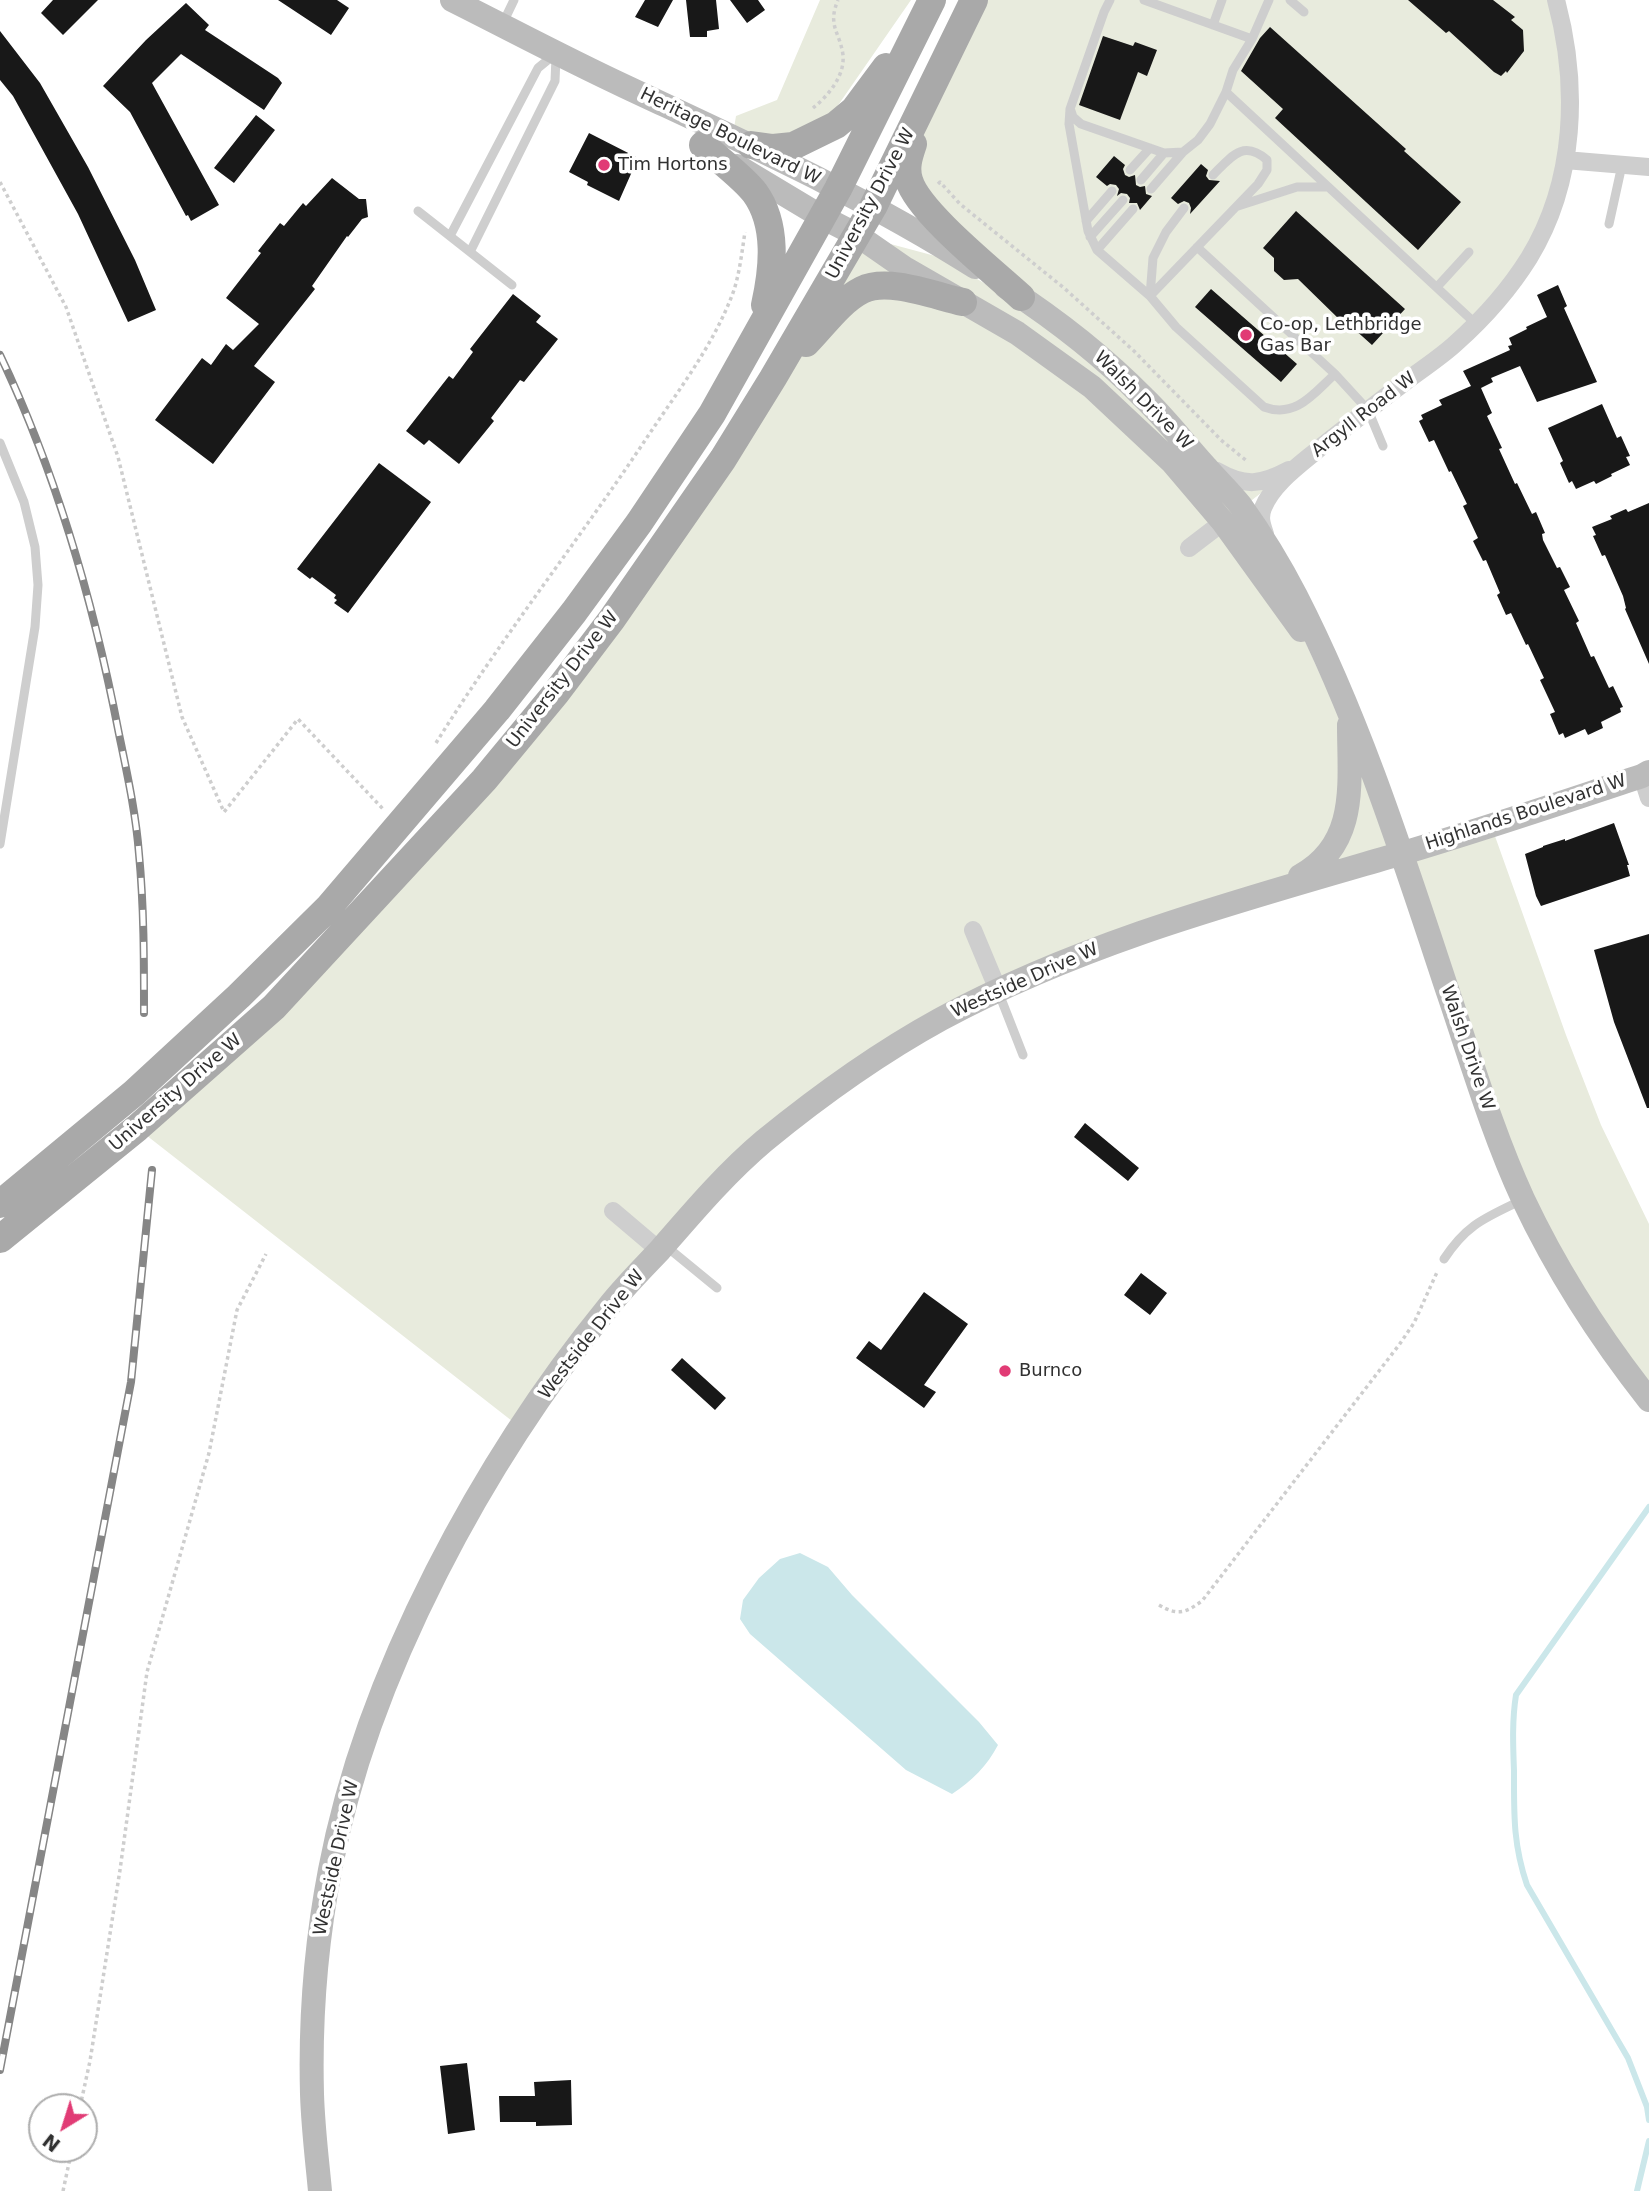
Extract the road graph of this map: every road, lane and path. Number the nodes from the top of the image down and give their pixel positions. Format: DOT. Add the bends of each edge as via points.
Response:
graph roads {
  1 [pos="452,0"];
  2 [pos="514,0"];
  3 [pos="838,0"];
  4 [pos="1110,0"];
  5 [pos="1144,0"];
  6 [pos="1222,0"];
  7 [pos="1269,0"];
  8 [pos="1290,0"];
  9 [pos="1556,0"];
  10 [pos="973,1"];
  11 [pos="931,4"];
  12 [pos="1304,12"];
  13 [pos="1213,24"];
  14 [pos="503,25"];
  15 [pos="1252,39"];
  16 [pos="557,53"];
  17 [pos="622,85"];
  18 [pos="930,90"];
  19 [pos="1226,92"];
  20 [pos="1070,109"];
  21 [pos="816,135"];
  22 [pos="703,145"];
  23 [pos="751,145"];
  24 [pos="1150,148"];
  25 [pos="1182,152"];
  26 [pos="1164,153"];
  27 [pos="1565,160"];
  28 [pos="1622,165"];
  29 [pos="1649,167"];
  30 [pos="1130,170"];
  31 [pos="1213,175"];
  32 [pos="1141,180"];
  33 [pos="0,182"];
  34 [pos="940,182"];
  35 [pos="1328,187"];
  36 [pos="1151,188"];
  37 [pos="1112,191"];
  38 [pos="1123,200"];
  39 [pos="830,203"];
  40 [pos="873,207"];
  41 [pos="1236,207"];
  42 [pos="1184,208"];
  43 [pos="1133,209"];
  44 [pos="418,211"];
  45 [pos="1086,221"];
  46 [pos="747,223"];
  47 [pos="1609,223"];
  48 [pos="857,235"];
  49 [pos="450,236"];
  50 [pos="1090,237"];
  51 [pos="1197,247"];
  52 [pos="1097,250"];
  53 [pos="470,252"];
  54 [pos="1469,252"];
  55 [pos="512,285"];
  56 [pos="1437,287"];
  57 [pos="1150,296"];
  58 [pos="1021,297"];
  59 [pos="963,302"];
  60 [pos="1476,324"];
  61 [pos="760,329"];
  62 [pos="1335,374"];
  63 [pos="773,378"];
  64 [pos="1368,410"];
  65 [pos="0,443"];
  66 [pos="1383,446"];
  67 [pos="1304,461"];
  68 [pos="1249,463"];
  69 [pos="1203,464"];
  70 [pos="1223,522"];
  71 [pos="1189,548"];
  72 [pos="1275,559"];
  73 [pos="1332,672"];
  74 [pos="1348,707"];
  75 [pos="431,752"];
  76 [pos="1647,782"];
  77 [pos="392,801"];
  78 [pos="0,844"];
  79 [pos="1402,853"];
  80 [pos="1275,890"];
  81 [pos="973,930"];
  82 [pos="998,990"];
  83 [pos="1023,1055"];
  84 [pos="1523,1199"];
  85 [pos="0,1204"];
  86 [pos="613,1211"];
  87 [pos="0,1238"];
  88 [pos="662,1247"];
  89 [pos="266,1254"];
  90 [pos="1444,1259"];
  91 [pos="717,1288"];
  92 [pos="1649,1400"];
  93 [pos="1159,1605"];
  94 [pos="83,2093"];
  95 [pos="69,2163"];
  96 [pos="63,2191"];
  97 [pos="320,2191"];
  1 -- 14 [label="street, Heritage Boulevard W"];
  2 -- 14 [label="lane"];
  3 -- 21 [label="path" via="833,17 842,68 834,86 807,113"];
  4 -- 20 [label="lane"];
  5 -- 13 [label="lane"];
  6 -- 13 [label="lane"];
  7 -- 15 [label="lane"];
  8 -- 12 [label="lane"];
  9 -- 27 [label="street, Argyll Road W" via="1569,64 1571,106"];
  10 -- 18 [label="main road, University Drive W"];
  11 -- 21 [label="main road" via="854,110"];
  11 -- 39 [label="main road, University Drive W"];
  13 -- 15 [label="lane"];
  14 -- 16 [label="street, Heritage Boulevard W"];
  15 -- 19 [label="lane"];
  16 -- 17 [label="street, Heritage Boulevard W"];
  16 -- 49 [label="lane" via="538,68"];
  16 -- 53 [label="lane" via="555,81"];
  17 -- 22 [label="street, Heritage Boulevard W"];
  17 -- 23 [label="street, Heritage Boulevard W"];
  18 -- 40 [label="main road, University Drive W"];
  18 -- 58 [label="main road" via="907,165 909,182 937,220"];
  19 -- 25 [label="lane" via="1210,124"];
  19 -- 35 [label="lane"];
  20 -- 24 [label="lane" via="1082,124"];
  20 -- 45 [label="lane"];
  21 -- 23 [label="main road" via="793,146"];
  22 -- 39 [label="street, Heritage Boulevard W"];
  22 -- 61 [label="main road" via="755,192 768,221 772,261"];
  23 -- 39 [label="street, Heritage Boulevard W"];
  24 -- 26 [label="lane"];
  24 -- 30 [label="lane"];
  25 -- 26 [label="lane"];
  25 -- 36 [label="lane"];
  26 -- 32 [label="lane"];
  27 -- 28 [label="street"];
  27 -- 60 [label="street, Argyll Road W" via="1546,223 1529,257"];
  28 -- 29 [label="street"];
  28 -- 47 [label="lane"];
  31 -- 41 [label="lane" via="1234,153 1246,150 1267,160 1267,170"];
  33 -- 77 [label="path" via="66,307 118,457 182,718 224,812 298,719 384,810"];
  34 -- 68 [label="path" via="1134,351"];
  35 -- 41 [label="lane" via="1297,187"];
  35 -- 56 [label="lane"];
  37 -- 45 [label="lane"];
  38 -- 50 [label="lane"];
  39 -- 40 [label="street, Walsh Drive W"];
  39 -- 48 [label="street, Walsh Drive W"];
  39 -- 61 [label="main road, University Drive W"];
  40 -- 48 [label="main road, University Drive W"];
  40 -- 58 [label="street, Walsh Drive W"];
  41 -- 51 [label="lane"];
  42 -- 57 [label="lane" via="1153,258"];
  43 -- 52 [label="lane"];
  44 -- 49 [label="lane"];
  45 -- 50 [label="lane"];
  46 -- 75 [label="path" via="734,290 692,369 599,510 474,681"];
  48 -- 59 [label="street, Walsh Drive W"];
  48 -- 63 [label="main road, University Drive W"];
  49 -- 53 [label="lane"];
  50 -- 52 [label="lane"];
  51 -- 57 [label="lane"];
  51 -- 62 [label="lane"];
  52 -- 57 [label="lane"];
  53 -- 55 [label="lane"];
  54 -- 56 [label="lane"];
  56 -- 60 [label="lane"];
  57 -- 62 [label="lane" via="1176,327 1264,407 1288,411"];
  58 -- 69 [label="street, Walsh Drive W" via="1144,397"];
  59 -- 63 [label="main road" via="896,285 862,290"];
  59 -- 70 [label="street, Walsh Drive W" via="1017,333 1092,387 1172,462"];
  60 -- 64 [label="street, Argyll Road W"];
  61 -- 85 [label="main road, University Drive W" via="712,414 574,612 337,898 134,1093"];
  62 -- 64 [label="lane"];
  63 -- 87 [label="main road, University Drive W" via="619,609 484,780 274,1007 137,1128"];
  64 -- 66 [label="lane"];
  64 -- 67 [label="street, Argyll Road W"];
  65 -- 78 [label="lane" via="24,502 38,585"];
  67 -- 69 [label="street" via="1274,478 1248,483"];
  67 -- 72 [label="street" via="1263,508 1260,519"];
  69 -- 72 [label="street, Walsh Drive W" via="1240,505"];
  70 -- 71 [label="street"];
  70 -- 73 [label="street, Walsh Drive W"];
  72 -- 73 [label="street, Walsh Drive W"];
  73 -- 74 [label="street, Walsh Drive W"];
  74 -- 79 [label="street, Walsh Drive W"];
  74 -- 80 [label="street" via="1345,822 1332,851 1312,869"];
  76 -- 79 [label="street, Highlands Boulevard W"];
  79 -- 80 [label="street, Westside Drive W"];
  79 -- 84 [label="street, Walsh Drive W" via="1487,1107"];
  80 -- 82 [label="street, Westside Drive W" via="1057,963"];
  81 -- 82 [label="street"];
  82 -- 83 [label="lane"];
  82 -- 88 [label="street, Westside Drive W" via="937,1021 815,1102 761,1144"];
  84 -- 90 [label="lane" via="1475,1223"];
  84 -- 92 [label="street, Walsh Drive W" via="1586,1313"];
  86 -- 88 [label="street"];
  88 -- 91 [label="lane"];
  88 -- 97 [label="street, Westside Drive W" via="610,1304 521,1428 445,1556 380,1700 331,1865 318,1945 312,2095"];
  89 -- 94 [label="path" via="237,1311 209,1453 147,1672"];
  90 -- 93 [label="path" via="1399,1345 1202,1601 1187,1612 1171,1612"];
  95 -- 96 [label="path"];
}
